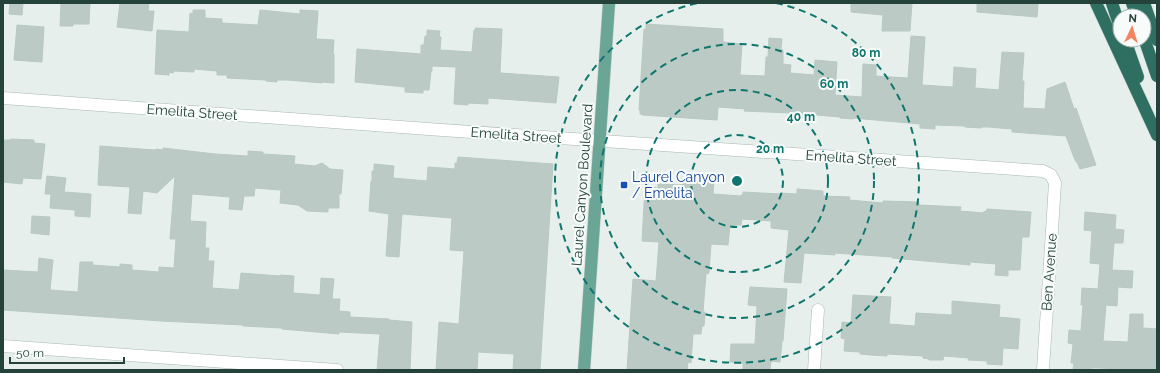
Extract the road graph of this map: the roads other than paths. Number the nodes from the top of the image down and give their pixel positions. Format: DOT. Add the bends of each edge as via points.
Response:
graph roads {
  1 [pos="609,3"];
  2 [pos="1096,3"];
  3 [pos="1144,3"];
  4 [pos="1157,40"];
  5 [pos="1128,48"];
  6 [pos="1147,48"];
  7 [pos="1157,76"];
  8 [pos="3,98"];
  9 [pos="1157,131"];
  10 [pos="1157,135"];
  11 [pos="600,140"];
  12 [pos="1051,176"];
  13 [pos="818,310"];
  14 [pos="3,346"];
  15 [pos="337,370"];
  16 [pos="584,370"];
  17 [pos="814,370"];
  18 [pos="1043,370"];
  1 -- 11 [label="main road, Laurel Canyon Boulevard"];
  2 -- 10 [label="highway"];
  3 -- 4 [label="highway"];
  5 -- 9 [label="highway"];
  6 -- 7 [label="highway"];
  8 -- 11 [label="street, Emelita Street"];
  11 -- 12 [label="street, Emelita Street" via="1043,171"];
  11 -- 16 [label="main road, Laurel Canyon Boulevard"];
  12 -- 18 [label="street, Ben Avenue" via="1055,183"];
  13 -- 17 [label="street"];
  14 -- 15 [label="street"];
}
